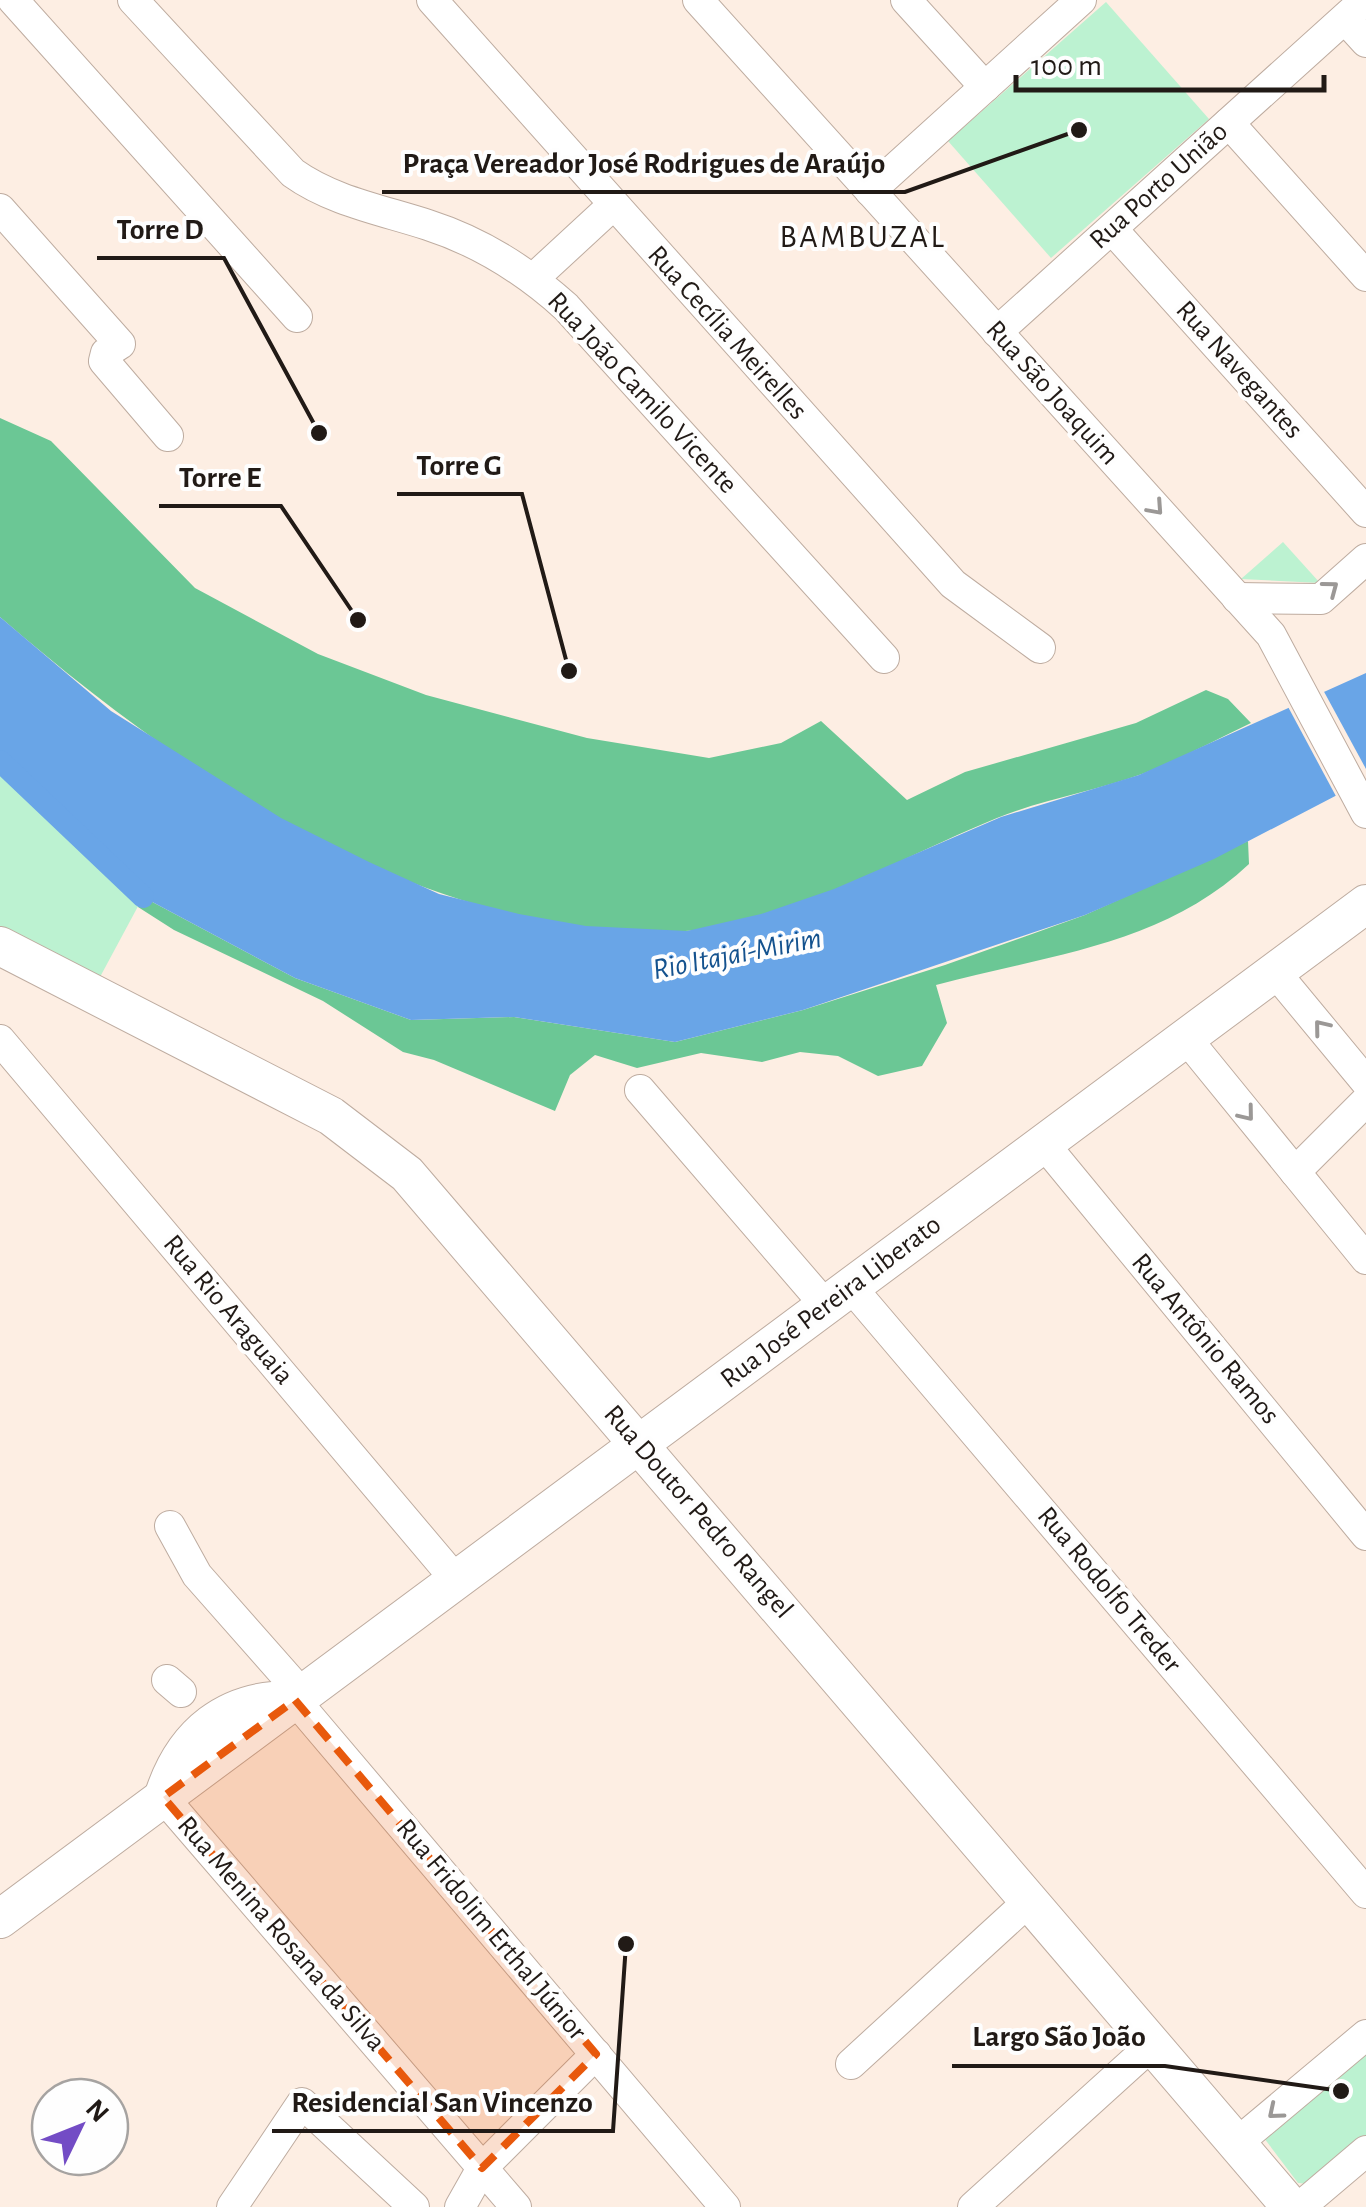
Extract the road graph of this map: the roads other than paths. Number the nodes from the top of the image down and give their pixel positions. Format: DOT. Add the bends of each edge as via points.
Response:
graph roads {
  1 [pos="13,0"];
  2 [pos="133,0"];
  3 [pos="432,0"];
  4 [pos="698,0"];
  5 [pos="906,0"];
  6 [pos="1081,0"];
  7 [pos="1355,9"];
  8 [pos="1366,42"];
  9 [pos="984,88"];
  10 [pos="1228,123"];
  11 [pos="870,192"];
  12 [pos="612,206"];
  13 [pos="0,209"];
  14 [pos="1112,228"];
  15 [pos="1366,276"];
  16 [pos="534,278"];
  17 [pos="297,317"];
  18 [pos="997,332"];
  19 [pos="168,436"];
  20 [pos="1366,512"];
  21 [pos="1366,560"];
  22 [pos="1237,598"];
  23 [pos="1289,598"];
  24 [pos="1263,626"];
  25 [pos="1040,648"];
  26 [pos="884,658"];
  27 [pos="1364,810"];
  28 [pos="1366,904"];
  29 [pos="4,950"];
  30 [pos="1276,972"];
  31 [pos="1186,1038"];
  32 [pos="0,1040"];
  33 [pos="1366,1082"];
  34 [pos="640,1090"];
  35 [pos="1366,1100"];
  36 [pos="1044,1144"];
  37 [pos="1295,1172"];
  38 [pos="1366,1259"];
  39 [pos="838,1296"];
  40 [pos="640,1444"];
  41 [pos="170,1526"];
  42 [pos="1366,1535"];
  43 [pos="456,1580"];
  44 [pos="298,1697"];
  45 [pos="221,1735"];
  46 [pos="163,1797"];
  47 [pos="1366,1894"];
  48 [pos="1030,1900"];
  49 [pos="0,1919"];
  50 [pos="1366,2036"];
  51 [pos="1153,2044"];
  52 [pos="596,2054"];
  53 [pos="851,2064"];
  54 [pos="1237,2144"];
  55 [pos="1366,2150"];
  56 [pos="482,2168"];
  57 [pos="713,2202"];
  58 [pos="232,2207"];
  59 [pos="414,2207"];
  60 [pos="460,2207"];
  61 [pos="516,2207"];
  62 [pos="973,2207"];
  63 [pos="1291,2207"];
  64 [pos="1300,2207"];
  1 -- 17 [label="street"];
  2 -- 16 [label="street, Rua João Camilo Vicente" via="293,173 316,189 467,240"];
  3 -- 12 [label="street, Rua Cecília Meirelles"];
  4 -- 11 [label="street, Rua São Joaquim"];
  5 -- 9 [label="street"];
  6 -- 9 [label="street"];
  7 -- 8 [label="street"];
  7 -- 10 [label="street, Rua Porto União"];
  9 -- 11 [label="street"];
  10 -- 14 [label="street, Rua Porto União"];
  10 -- 15 [label="street"];
  11 -- 18 [label="street, Rua São Joaquim"];
  12 -- 16 [label="street"];
  12 -- 25 [label="street, Rua Cecília Meirelles" via="953,584"];
  13 -- 19 [label="street" via="120,344 104,361"];
  14 -- 18 [label="street, Rua Porto União"];
  14 -- 20 [label="street, Rua Navegantes"];
  16 -- 26 [label="street, Rua João Camilo Vicente"];
  18 -- 22 [label="street, Rua São Joaquim, one-way"];
  23 -- 21 [label="street, one-way" via="1321,599"];
  22 -- 23 [label="street"];
  22 -- 24 [label="street, Rua São Joaquim"];
  23 -- 24 [label="street" via="1267,612"];
  24 -- 27 [label="street, Rua São Joaquim"];
  28 -- 30 [label="main road, Rua José Pereira Liberato"];
  29 -- 40 [label="main road, Rua Doutor Pedro Rangel" via="289,1093 372,1144 435,1203"];
  30 -- 31 [label="main road, Rua José Pereira Liberato"];
  33 -- 30 [label="street, one-way"];
  31 -- 36 [label="main road, Rua José Pereira Liberato"];
  31 -- 37 [label="street, one-way"];
  32 -- 43 [label="street, Rua Rio Araguaia"];
  34 -- 39 [label="street, Rua Rodolfo Treder"];
  35 -- 37 [label="street"];
  36 -- 39 [label="main road, Rua José Pereira Liberato"];
  36 -- 42 [label="street, Rua Antônio Ramos"];
  37 -- 38 [label="street"];
  39 -- 40 [label="main road, Rua José Pereira Liberato"];
  39 -- 47 [label="street, Rua Rodolfo Treder"];
  40 -- 43 [label="main road, Rua José Pereira Liberato"];
  40 -- 48 [label="main road, Rua Doutor Pedro Rangel"];
  41 -- 44 [label="street, Rua Fridolim Erthal Júnior" via="197,1575"];
  43 -- 44 [label="main road, Rua José Pereira Liberato"];
  44 -- 45 [label="main road" via="248,1703"];
  44 -- 52 [label="street, Rua Fridolim Erthal Júnior"];
  45 -- 46 [label="main road" via="202,1768"];
  45 -- 46 [label="main road" via="180,1756"];
  46 -- 49 [label="main road"];
  46 -- 56 [label="street, Rua Menina Rosana da Silva"];
  48 -- 51 [label="main road, Rua Doutor Pedro Rangel"];
  48 -- 53 [label="street"];
  50 -- 54 [label="street, one-way"];
  51 -- 54 [label="main road, Rua Doutor Pedro Rangel"];
  51 -- 62 [label="street"];
  52 -- 56 [label="street"];
  52 -- 57 [label="street, Rua Fridolim Erthal Júnior"];
  54 -- 63 [label="main road, Rua Doutor Pedro Rangel"];
  55 -- 64 [label="street"];
  56 -- 60 [label="street"];
  56 -- 61 [label="street, Rua Menina Rosana da Silva"];
  58 -- 59 [label="street" via="302,2103"];
}
